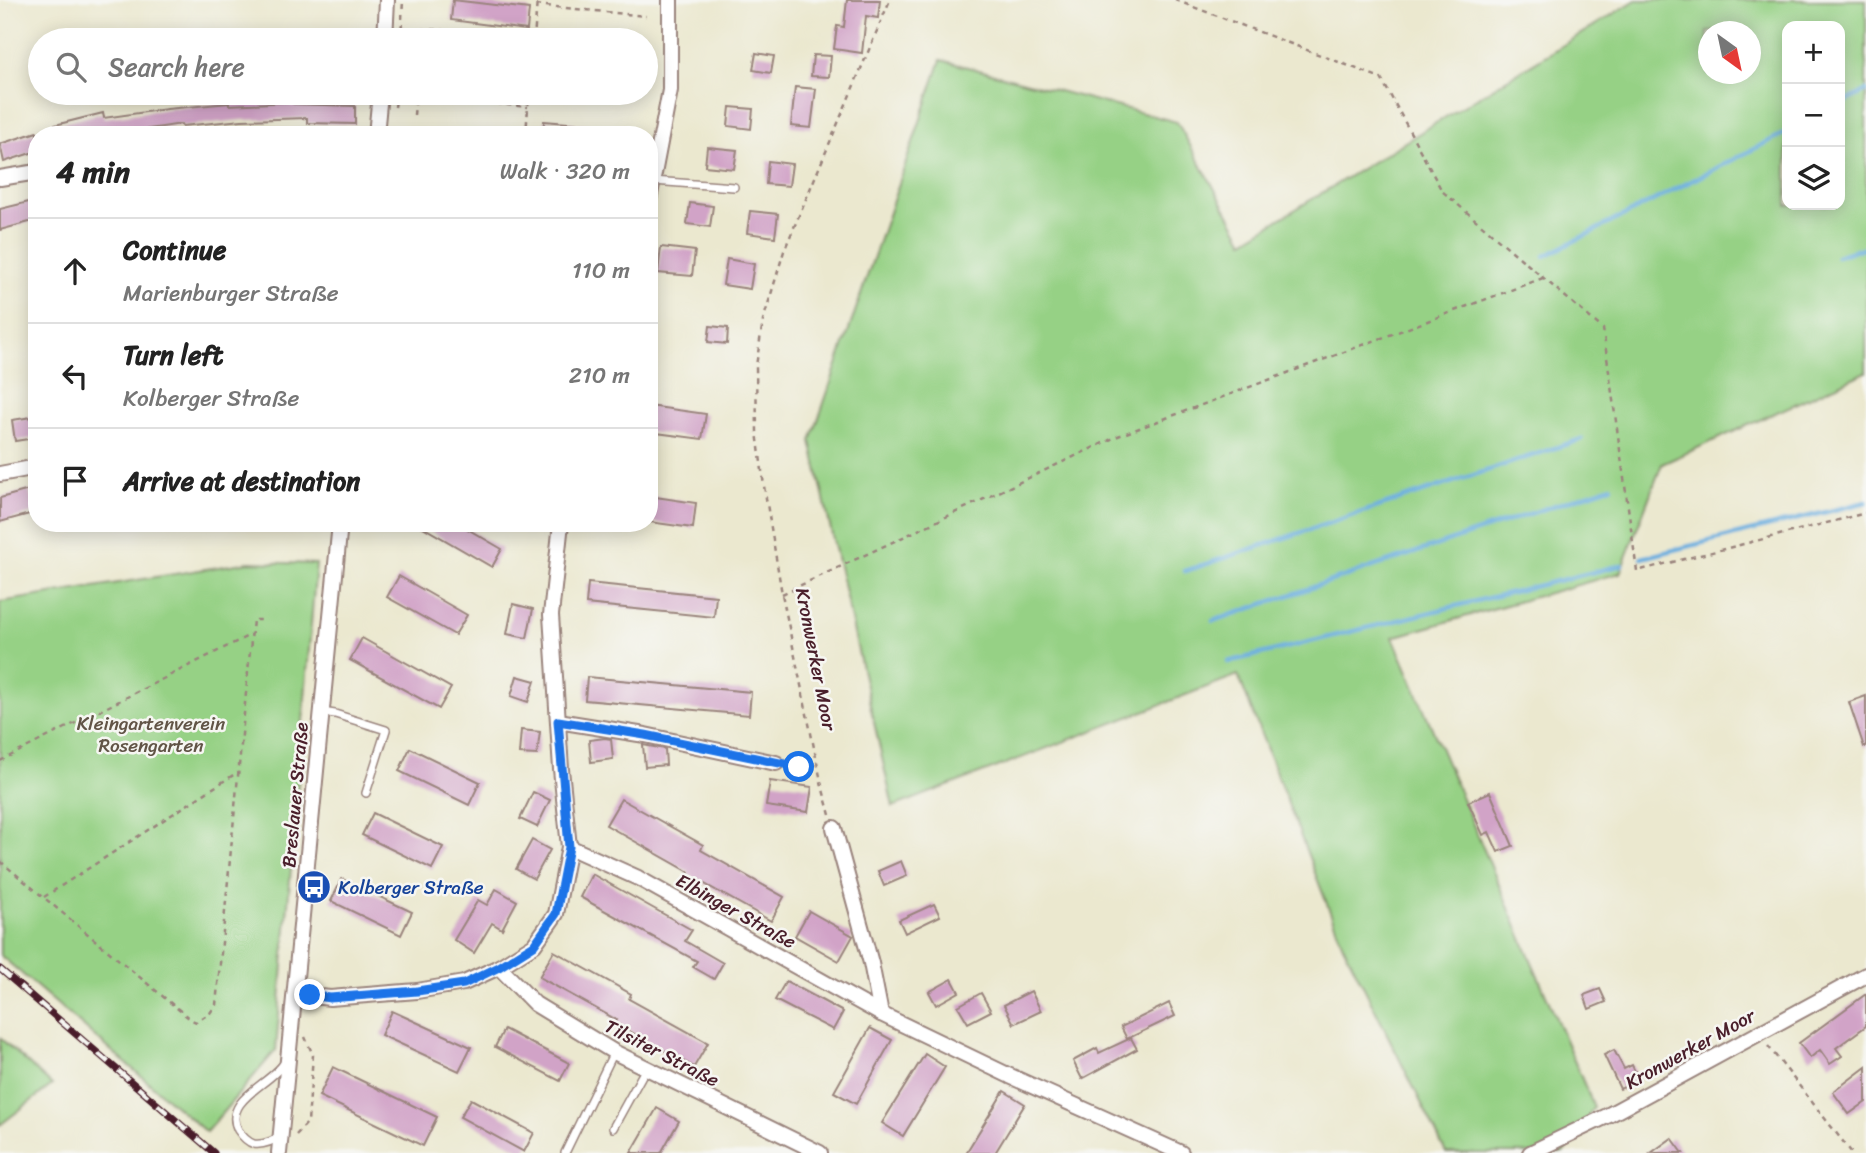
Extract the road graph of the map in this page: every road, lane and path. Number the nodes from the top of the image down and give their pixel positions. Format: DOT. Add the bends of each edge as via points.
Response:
graph roads {
  1 [pos="387,0"];
  2 [pos="403,0"];
  3 [pos="537,0"];
  4 [pos="670,0"];
  5 [pos="890,0"];
  6 [pos="1175,0"];
  7 [pos="536,5"];
  8 [pos="646,16"];
  9 [pos="386,28"];
  10 [pos="402,28"];
  11 [pos="534,28"];
  12 [pos="379,105"];
  13 [pos="415,105"];
  14 [pos="511,105"];
  15 [pos="528,107"];
  16 [pos="414,115"];
  17 [pos="377,126"];
  18 [pos="527,126"];
  19 [pos="658,154"];
  20 [pos="28,173"];
  21 [pos="0,178"];
  22 [pos="658,181"];
  23 [pos="734,187"];
  24 [pos="1543,278"];
  25 [pos="28,469"];
  26 [pos="0,474"];
  27 [pos="1866,513"];
  28 [pos="339,532"];
  29 [pos="560,532"];
  30 [pos="782,594"];
  31 [pos="263,620"];
  32 [pos="252,634"];
  33 [pos="322,712"];
  34 [pos="558,721"];
  35 [pos="0,761"];
  36 [pos="776,763"];
  37 [pos="819,771"];
  38 [pos="239,772"];
  39 [pos="366,793"];
  40 [pos="834,828"];
  41 [pos="569,847"];
  42 [pos="0,860"];
  43 [pos="43,897"];
  44 [pos="499,967"];
  45 [pos="1866,975"];
  46 [pos="295,994"];
  47 [pos="881,1014"];
  48 [pos="1758,1034"];
  49 [pos="303,1035"];
  50 [pos="614,1052"];
  51 [pos="288,1056"];
  52 [pos="646,1068"];
  53 [pos="613,1128"];
  54 [pos="280,1145"];
  55 [pos="565,1153"];
  56 [pos="820,1153"];
  57 [pos="1181,1153"];
  58 [pos="1530,1153"];
  59 [pos="1852,1153"];
  1 -- 9 [label="street"];
  2 -- 10 [label="path"];
  3 -- 7 [label="path"];
  4 -- 19 [label="street" via="670,90"];
  5 -- 30 [label="path, Kronwerker Moor" via="784,251 762,321 756,366 757,432"];
  6 -- 24 [label="path" via="1381,78 1442,191"];
  7 -- 8 [label="path"];
  7 -- 11 [label="path"];
  12 -- 17 [label="street"];
  13 -- 16 [label="path"];
  14 -- 15 [label="path"];
  15 -- 18 [label="path"];
  20 -- 21 [label="street"];
  22 -- 23 [label="lane"];
  24 -- 27 [label="path" via="1603,329 1637,571"];
  24 -- 30 [label="path" via="1118,436"];
  25 -- 26 [label="street"];
  28 -- 33 [label="street, Breslauer Straße"];
  29 -- 34 [label="street" via="551,615"];
  30 -- 37 [label="path, Kronwerker Moor"];
  31 -- 32 [label="path" via="253,620"];
  32 -- 35 [label="path"];
  32 -- 38 [label="path"];
  33 -- 39 [label="lane" via="386,730"];
  33 -- 46 [label="street, Breslauer Straße"];
  34 -- 36 [label="street"];
  34 -- 41 [label="street"];
  36 -- 37 [label="path"];
  37 -- 40 [label="path, Kronwerker Moor"];
  38 -- 43 [label="path"];
  38 -- 43 [label="path" via="216,1005 196,1022"];
  40 -- 47 [label="street"];
  41 -- 44 [label="street" via="556,914 534,945"];
  41 -- 47 [label="street, Elbinger Straße" via="639,878"];
  42 -- 43 [label="path"];
  44 -- 46 [label="street" via="464,984 417,991 330,998"];
  44 -- 50 [label="street, Tilsiter Straße" via="535,1004"];
  45 -- 48 [label="street, Kronwerker Moor"];
  46 -- 51 [label="street, Breslauer Straße"];
  47 -- 57 [label="street"];
  48 -- 58 [label="street, Kronwerker Moor"];
  48 -- 59 [label="path"];
  49 -- 54 [label="path" via="313,1055 308,1122"];
  50 -- 52 [label="street, Tilsiter Straße"];
  50 -- 55 [label="lane"];
  51 -- 54 [label="street, Breslauer Straße"];
  51 -- 54 [label="lane" via="279,1072 246,1097 234,1116 246,1140"];
  52 -- 53 [label="lane"];
  52 -- 56 [label="street, Tilsiter Straße"];
}
